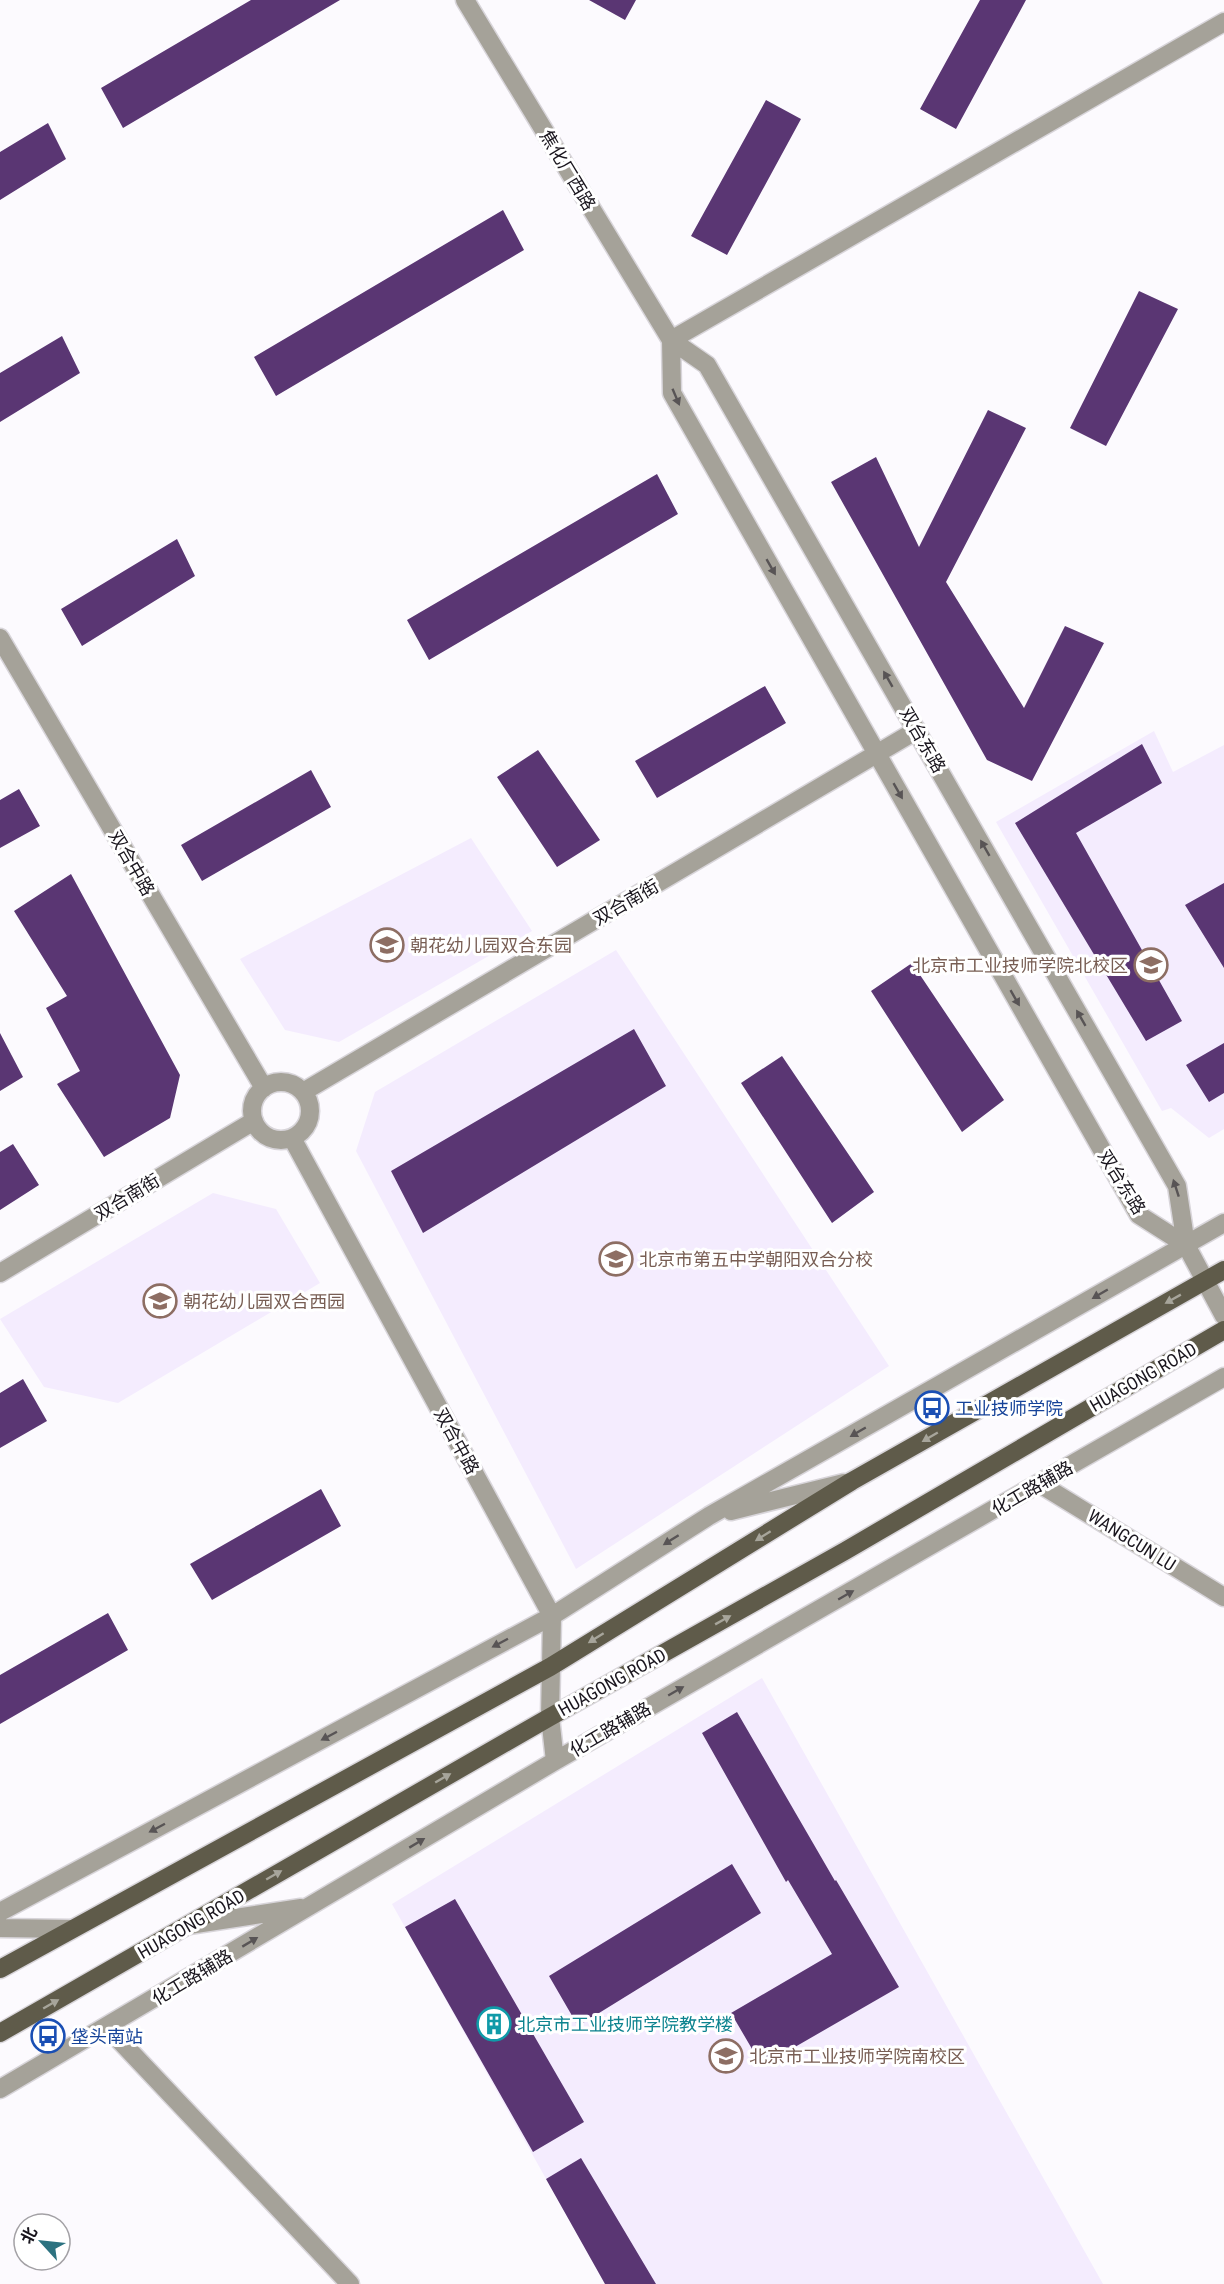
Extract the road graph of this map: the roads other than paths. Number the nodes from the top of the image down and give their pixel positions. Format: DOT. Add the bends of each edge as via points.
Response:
graph roads {
  1 [pos="465,0"];
  2 [pos="1224,22"];
  3 [pos="671,340"];
  4 [pos="0,638"];
  5 [pos="917,730"];
  6 [pos="877,754"];
  7 [pos="264,1088"];
  8 [pos="303,1092"];
  9 [pos="254,1121"];
  10 [pos="292,1138"];
  11 [pos="1224,1223"];
  12 [pos="1186,1245"];
  13 [pos="1224,1270"];
  14 [pos="0,1273"];
  15 [pos="1205,1281"];
  16 [pos="1224,1316"];
  17 [pos="1224,1330"];
  18 [pos="1224,1377"];
  19 [pos="852,1481"];
  20 [pos="1040,1484"];
  21 [pos="709,1516"];
  22 [pos="1224,1597"];
  23 [pos="552,1616"];
  24 [pos="550,1666"];
  25 [pos="550,1717"];
  26 [pos="555,1761"];
  27 [pos="310,1906"];
  28 [pos="0,1912"];
  29 [pos="188,1925"];
  30 [pos="0,1928"];
  31 [pos="71,1929"];
  32 [pos="0,1969"];
  33 [pos="106,2027"];
  34 [pos="0,2033"];
  35 [pos="0,2089"];
  36 [pos="350,2284"];
  1 -- 3 [label="street, 焦化厂西路"];
  2 -- 3 [label="street"];
  5 -- 3 [label="street, 双台东路, one-way" via="707,365"];
  3 -- 6 [label="street, 双台东路, one-way" via="672,393"];
  4 -- 7 [label="street, 双合中路"];
  5 -- 6 [label="street, 双合南街"];
  12 -- 5 [label="street, 双台东路, one-way" via="1177,1186"];
  6 -- 8 [label="street, 双合南街"];
  6 -- 12 [label="street, 双台东路, one-way" via="1139,1215"];
  7 -- 8 [label="street" via="279,1082"];
  7 -- 9 [label="street" via="253,1103"];
  8 -- 10 [label="street" via="308,1100 309,1118 306,1127"];
  9 -- 10 [label="street" via="258,1129 273,1139"];
  9 -- 14 [label="street, 双合南街"];
  10 -- 23 [label="street, 双合中路"];
  11 -- 12 [label="street"];
  12 -- 15 [label="street"];
  12 -- 21 [label="street, one-way"];
  13 -- 15 [label="main road"];
  15 -- 16 [label="street"];
  15 -- 19 [label="main road, one-way"];
  25 -- 17 [label="main road, HUAGONG ROAD, one-way"];
  18 -- 20 [label="street, 化工路辅路"];
  19 -- 21 [label="street"];
  19 -- 24 [label="main road, one-way"];
  20 -- 22 [label="street, WANGCUN LU"];
  26 -- 20 [label="street, 化工路辅路, one-way"];
  21 -- 23 [label="street, one-way"];
  23 -- 24 [label="street"];
  23 -- 28 [label="street, one-way"];
  24 -- 25 [label="street"];
  24 -- 31 [label="main road"];
  25 -- 26 [label="street"];
  29 -- 25 [label="main road, HUAGONG ROAD, one-way"];
  27 -- 26 [label="street, 化工路辅路, one-way"];
  27 -- 29 [label="street"];
  33 -- 27 [label="street, 化工路辅路, one-way"];
  34 -- 29 [label="main road, HUAGONG ROAD, one-way"];
  30 -- 31 [label="street"];
  31 -- 32 [label="main road"];
  33 -- 35 [label="street, 化工路辅路"];
  33 -- 36 [label="street"];
}
